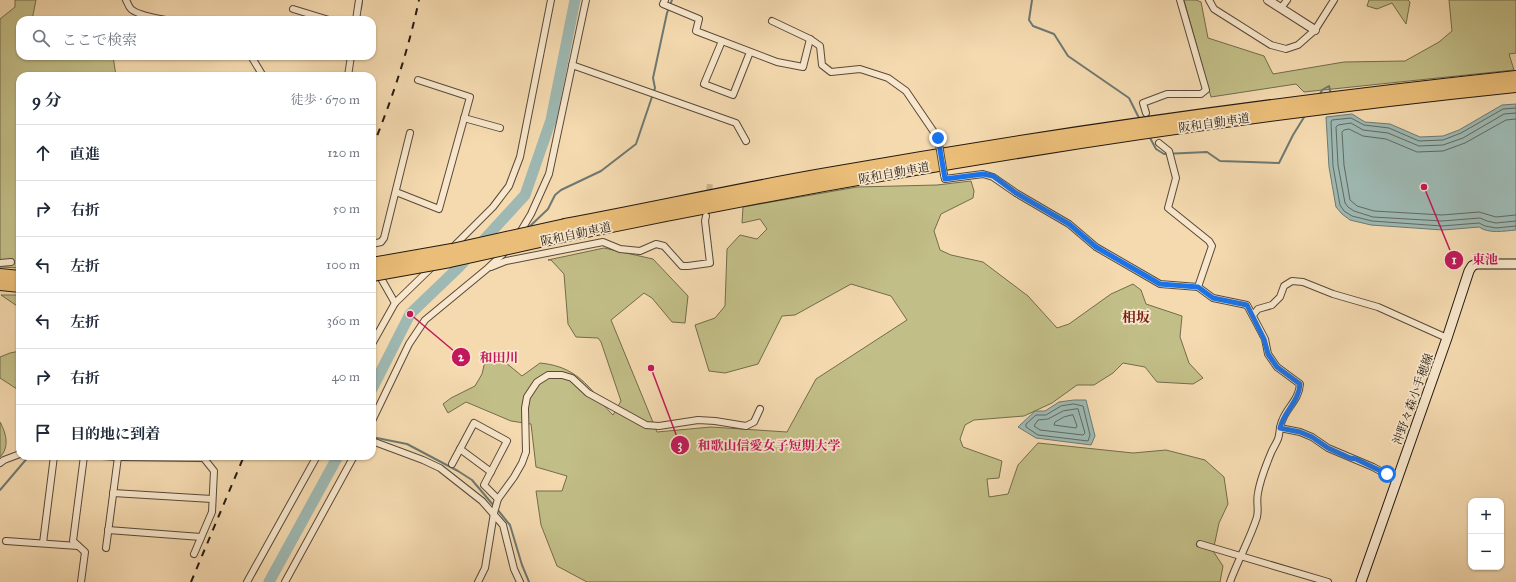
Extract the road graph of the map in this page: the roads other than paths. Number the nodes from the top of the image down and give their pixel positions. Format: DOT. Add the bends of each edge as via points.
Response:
graph roads {
  1 [pos="126,0"];
  2 [pos="359,0"];
  3 [pos="551,0"];
  4 [pos="586,0"];
  5 [pos="665,0"];
  6 [pos="1180,0"];
  7 [pos="1208,0"];
  8 [pos="1268,0"];
  9 [pos="1287,0"];
  10 [pos="1334,0"];
  11 [pos="1281,8"];
  12 [pos="294,9"];
  13 [pos="148,16"];
  14 [pos="316,16"];
  15 [pos="357,16"];
  16 [pos="772,21"];
  17 [pos="1315,30"];
  18 [pos="810,39"];
  19 [pos="722,41"];
  20 [pos="750,52"];
  21 [pos="253,60"];
  22 [pos="350,60"];
  23 [pos="572,65"];
  24 [pos="261,72"];
  25 [pos="349,72"];
  26 [pos="1516,77"];
  27 [pos="418,80"];
  28 [pos="1516,86"];
  29 [pos="1363,98"];
  30 [pos="1146,113"];
  31 [pos="464,118"];
  32 [pos="500,128"];
  33 [pos="410,133"];
  34 [pos="746,141"];
  35 [pos="1159,143"];
  36 [pos="396,192"];
  37 [pos="706,216"];
  38 [pos="566,230"];
  39 [pos="376,243"];
  40 [pos="11,262"];
  41 [pos="0,263"];
  42 [pos="376,263"];
  43 [pos="1516,264"];
  44 [pos="488,268"];
  45 [pos="376,271"];
  46 [pos="376,274"];
  47 [pos="0,275"];
  48 [pos="16,277"];
  49 [pos="0,284"];
  50 [pos="16,286"];
  51 [pos="1198,287"];
  52 [pos="395,303"];
  53 [pos="1253,315"];
  54 [pos="376,337"];
  55 [pos="1447,338"];
  56 [pos="760,408"];
  57 [pos="376,413"];
  58 [pos="1280,428"];
  59 [pos="376,442"];
  60 [pos="460,449"];
  61 [pos="16,456"];
  62 [pos="53,460"];
  63 [pos="83,460"];
  64 [pos="118,460"];
  65 [pos="205,460"];
  66 [pos="315,460"];
  67 [pos="352,460"];
  68 [pos="0,463"];
  69 [pos="452,464"];
  70 [pos="491,472"];
  71 [pos="1397,480"];
  72 [pos="113,493"];
  73 [pos="212,499"];
  74 [pos="498,499"];
  75 [pos="494,514"];
  76 [pos="108,530"];
  77 [pos="201,537"];
  78 [pos="6,541"];
  79 [pos="43,543"];
  80 [pos="1200,544"];
  81 [pos="78,546"];
  82 [pos="106,548"];
  83 [pos="194,554"];
  84 [pos="1240,555"];
  85 [pos="81,582"];
  86 [pos="246,582"];
  87 [pos="285,582"];
  88 [pos="478,582"];
  89 [pos="520,582"];
  90 [pos="1230,582"];
  91 [pos="1328,582"];
  92 [pos="1361,582"];
  1 -- 13 [label="street" via="132,11"];
  2 -- 15 [label="street"];
  3 -- 52 [label="street" via="520,157 509,186 471,231"];
  4 -- 23 [label="street"];
  5 -- 19 [label="street" via="663,4 699,19 696,31"];
  6 -- 30 [label="street" via="1206,90 1201,94 1167,94 1143,103"];
  7 -- 17 [label="street" via="1214,9 1270,45 1286,49 1298,45"];
  8 -- 11 [label="street"];
  9 -- 11 [label="street"];
  10 -- 17 [label="street"];
  11 -- 17 [label="street"];
  12 -- 14 [label="street"];
  16 -- 18 [label="street"];
  18 -- 20 [label="street" via="804,68 776,62"];
  18 -- 51 [label="street, bridge" via="820,46 822,65 831,72 860,69 888,78 906,91 938,138 945,179 983,174 993,176 1016,193 1069,224 1096,247 1160,284"];
  19 -- 20 [label="street"];
  19 -- 20 [label="street" via="704,84 733,94"];
  21 -- 24 [label="street"];
  22 -- 25 [label="street"];
  23 -- 34 [label="street" via="736,124"];
  23 -- 44 [label="street" via="549,174 532,214 512,244"];
  26 -- 29 [label="highway, 阪和自動車道"];
  27 -- 31 [label="street" via="470,97"];
  28 -- 29 [label="highway, 阪和自動車道"];
  29 -- 38 [label="highway, 阪和自動車道" via="1154,121 913,159 819,175"];
  31 -- 32 [label="street"];
  31 -- 36 [label="street" via="439,208"];
  33 -- 36 [label="street"];
  35 -- 51 [label="street" via="1169,151 1176,178 1168,208 1212,246"];
  36 -- 39 [label="street" via="384,238 382,242"];
  37 -- 44 [label="street" via="704,221 710,263 682,266 664,246 656,244 640,251 620,249 603,242 506,261"];
  38 -- 42 [label="highway, 阪和自動車道, bridge"];
  38 -- 46 [label="highway, 阪和自動車道, bridge" via="450,261"];
  40 -- 41 [label="street"];
  43 -- 55 [label="main road, 沖野々森小手穂線" via="1482,263 1472,266"];
  44 -- 57 [label="street" via="426,320 409,344"];
  45 -- 52 [label="street"];
  47 -- 48 [label="highway"];
  49 -- 50 [label="highway"];
  51 -- 53 [label="street" via="1213,298 1247,305"];
  52 -- 54 [label="street"];
  53 -- 55 [label="street" via="1258,309 1272,305 1280,297 1284,286 1292,281 1303,282 1378,307"];
  53 -- 58 [label="street" via="1268,354 1277,367 1300,384 1294,404 1287,411"];
  55 -- 71 [label="main road, 沖野々森小手穂線"];
  56 -- 74 [label="street" via="754,422 746,426 698,420 659,426 646,425 588,393 572,378 548,375 537,382 527,397 526,452 514,477"];
  58 -- 71 [label="street" via="1312,437 1328,448 1373,466"];
  58 -- 84 [label="street" via="1258,493 1257,518"];
  59 -- 75 [label="street" via="440,468 482,501"];
  60 -- 69 [label="street"];
  60 -- 70 [label="street"];
  60 -- 70 [label="street" via="474,423 508,440"];
  61 -- 68 [label="street"];
  62 -- 79 [label="street"];
  63 -- 81 [label="street" via="73,541"];
  64 -- 72 [label="street"];
  65 -- 73 [label="street" via="214,471"];
  66 -- 86 [label="street"];
  67 -- 87 [label="street"];
  70 -- 74 [label="street" via="484,485"];
  71 -- 92 [label="main road, 沖野々森小手穂線"];
  72 -- 73 [label="street"];
  72 -- 76 [label="street"];
  73 -- 77 [label="street" via="212,512"];
  74 -- 75 [label="street"];
  75 -- 88 [label="street" via="485,568"];
  75 -- 89 [label="street" via="503,525 514,569"];
  76 -- 77 [label="street"];
  76 -- 82 [label="street"];
  77 -- 83 [label="street"];
  78 -- 79 [label="street"];
  79 -- 81 [label="street"];
  80 -- 84 [label="street"];
  81 -- 85 [label="street" via="85,552"];
  84 -- 90 [label="street"];
  84 -- 91 [label="street"];
}
